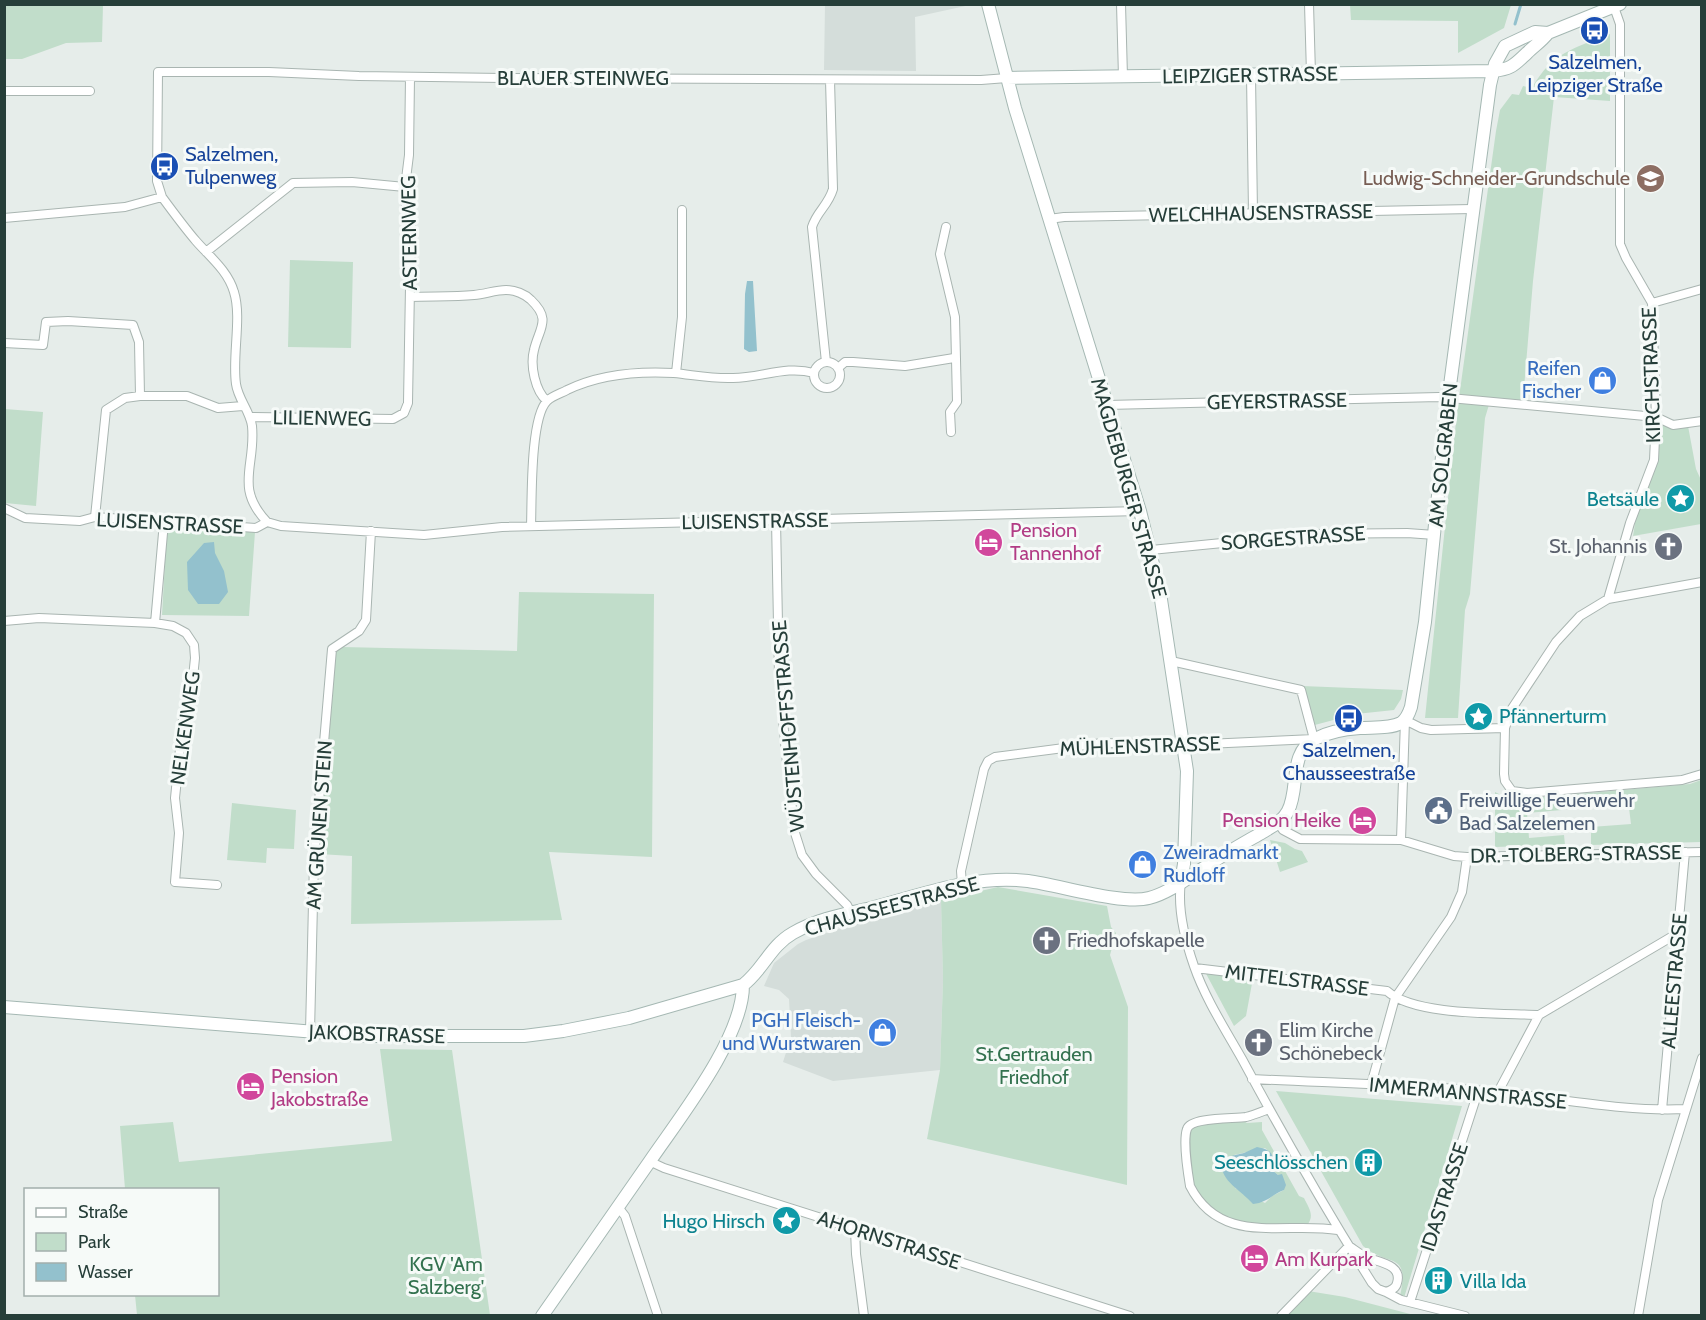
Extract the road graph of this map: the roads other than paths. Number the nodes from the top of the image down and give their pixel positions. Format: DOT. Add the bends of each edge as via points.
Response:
graph roads {
  1 [pos="988,4"];
  2 [pos="1122,4"];
  3 [pos="1309,4"];
  4 [pos="1617,6"];
  5 [pos="1548,33"];
  6 [pos="1494,71"];
  7 [pos="1311,74"];
  8 [pos="1251,75"];
  9 [pos="410,76"];
  10 [pos="1123,77"];
  11 [pos="1007,78"];
  12 [pos="830,80"];
  13 [pos="4,91"];
  14 [pos="90,91"];
  15 [pos="405,187"];
  16 [pos="162,197"];
  17 [pos="1472,209"];
  18 [pos="682,210"];
  19 [pos="1253,213"];
  20 [pos="4,218"];
  21 [pos="1049,219"];
  22 [pos="945,227"];
  23 [pos="206,252"];
  24 [pos="1701,289"];
  25 [pos="410,297"];
  26 [pos="1652,303"];
  27 [pos="4,343"];
  28 [pos="954,358"];
  29 [pos="825,362"];
  30 [pos="838,368"];
  31 [pos="676,373"];
  32 [pos="814,373"];
  33 [pos="140,396"];
  34 [pos="1448,398"];
  35 [pos="547,401"];
  36 [pos="1107,405"];
  37 [pos="243,406"];
  38 [pos="250,417"];
  39 [pos="1656,417"];
  40 [pos="393,419"];
  41 [pos="1701,422"];
  42 [pos="951,432"];
  43 [pos="4,508"];
  44 [pos="1140,511"];
  45 [pos="95,517"];
  46 [pos="776,520"];
  47 [pos="164,522"];
  48 [pos="267,522"];
  49 [pos="531,526"];
  50 [pos="371,531"];
  51 [pos="1435,535"];
  52 [pos="1150,550"];
  53 [pos="1701,582"];
  54 [pos="1608,599"];
  55 [pos="4,621"];
  56 [pos="155,623"];
  57 [pos="1171,661"];
  58 [pos="1405,720"];
  59 [pos="1505,728"];
  60 [pos="1314,739"];
  61 [pos="1184,745"];
  62 [pos="1701,774"];
  63 [pos="1278,823"];
  64 [pos="1401,840"];
  65 [pos="1685,852"];
  66 [pos="1701,852"];
  67 [pos="1467,857"];
  68 [pos="1181,882"];
  69 [pos="217,885"];
  70 [pos="962,885"];
  71 [pos="851,913"];
  72 [pos="1678,933"];
  73 [pos="1194,968"];
  74 [pos="743,985"];
  75 [pos="1395,998"];
  76 [pos="4,1007"];
  77 [pos="1539,1016"];
  78 [pos="310,1032"];
  79 [pos="1701,1058"];
  80 [pos="1252,1079"];
  81 [pos="1371,1085"];
  82 [pos="1480,1092"];
  83 [pos="1498,1092"];
  84 [pos="1269,1109"];
  85 [pos="1685,1109"];
  86 [pos="1662,1110"];
  87 [pos="650,1161"];
  88 [pos="618,1207"];
  89 [pos="855,1229"];
  90 [pos="1338,1230"];
  91 [pos="1349,1246"];
  92 [pos="1386,1292"];
  93 [pos="1410,1302"];
  94 [pos="542,1316"];
  95 [pos="658,1316"];
  96 [pos="864,1316"];
  97 [pos="1130,1316"];
  98 [pos="1281,1316"];
  99 [pos="1465,1316"];
  100 [pos="1638,1316"];
  1 -- 11 [label="street, MAGDEBURGER STRASSE"];
  2 -- 10 [label="street"];
  3 -- 7 [label="street"];
  4 -- 5 [label="street, LEIPZIGER STRASSE"];
  4 -- 26 [label="street, KIRCHSTRASSE" via="1620,244"];
  5 -- 6 [label="street, LEIPZIGER STRASSE" via="1516,65"];
  5 -- 6 [label="street, LEIPZIGER STRASSE" via="1535,32 1505,46"];
  6 -- 7 [label="street, LEIPZIGER STRASSE"];
  6 -- 17 [label="street, AM SOLGRABEN"];
  7 -- 8 [label="street, LEIPZIGER STRASSE"];
  8 -- 10 [label="street, LEIPZIGER STRASSE"];
  8 -- 19 [label="street"];
  9 -- 12 [label="street, BLAUER STEINWEG"];
  9 -- 15 [label="street, ASTERNWEG"];
  9 -- 16 [label="street, BLAUER STEINWEG" via="158,72 157,181"];
  10 -- 11 [label="street, LEIPZIGER STRASSE"];
  11 -- 12 [label="street, BLAUER STEINWEG"];
  11 -- 21 [label="street, MAGDEBURGER STRASSE"];
  12 -- 29 [label="street" via="833,189 812,227"];
  13 -- 14 [label="street"];
  15 -- 23 [label="street" via="352,182 293,183"];
  15 -- 25 [label="street, ASTERNWEG" via="411,229"];
  16 -- 20 [label="street" via="125,207"];
  16 -- 23 [label="street"];
  17 -- 19 [label="street, WELCHHAUSENSTRASSE"];
  17 -- 34 [label="street, AM SOLGRABEN"];
  18 -- 31 [label="street" via="682,317"];
  19 -- 21 [label="street, WELCHHAUSENSTRASSE"];
  21 -- 36 [label="street, MAGDEBURGER STRASSE"];
  22 -- 28 [label="street" via="939,254 955,317"];
  23 -- 37 [label="street" via="228,277 235,294 236,386"];
  24 -- 26 [label="street"];
  25 -- 35 [label="street" via="507,290 526,295 539,307 543,319 533,350 533,371 541,396"];
  25 -- 40 [label="street, ASTERNWEG" via="408,403 404,413"];
  26 -- 39 [label="street, KIRCHSTRASSE"];
  27 -- 33 [label="street" via="43,345 46,322 133,325 139,342"];
  28 -- 30 [label="street" via="905,366 845,362"];
  28 -- 42 [label="street" via="957,402 950,412"];
  29 -- 30 [label="street"];
  29 -- 32 [label="street"];
  30 -- 32 [label="street" via="839,380 828,388 818,384"];
  31 -- 32 [label="street" via="707,378 801,369"];
  31 -- 35 [label="street" via="610,375"];
  33 -- 37 [label="street" via="186,396 218,408"];
  33 -- 45 [label="street" via="125,398 106,410"];
  34 -- 36 [label="street, GEYERSTRASSE"];
  34 -- 39 [label="street, GEYERSTRASSE"];
  34 -- 51 [label="street, AM SOLGRABEN"];
  35 -- 49 [label="street" via="536,427"];
  36 -- 44 [label="street, MAGDEBURGER STRASSE"];
  37 -- 38 [label="street"];
  38 -- 40 [label="street, LILIENWEG"];
  38 -- 48 [label="street" via="248,482 251,499"];
  39 -- 41 [label="street, GEYERSTRASSE" via="1673,425"];
  39 -- 54 [label="street, KIRCHSTRASSE" via="1654,460"];
  43 -- 45 [label="street, LUISENSTRASSE" via="25,518 80,521"];
  44 -- 46 [label="street, LUISENSTRASSE"];
  44 -- 52 [label="street, MAGDEBURGER STRASSE"];
  45 -- 47 [label="street, LUISENSTRASSE"];
  46 -- 49 [label="street, LUISENSTRASSE"];
  46 -- 71 [label="street, WÜSTENHOFFSTRASSE" via="780,691 795,833 802,855"];
  47 -- 48 [label="street, LUISENSTRASSE" via="256,528"];
  47 -- 56 [label="street"];
  48 -- 50 [label="street, LUISENSTRASSE"];
  49 -- 50 [label="street, LUISENSTRASSE" via="424,535"];
  50 -- 78 [label="street, AM GRÜNEN STEIN" via="366,620 359,631 333,650 314,861"];
  51 -- 52 [label="street, SORGESTRASSE" via="1314,534"];
  51 -- 58 [label="street, AM SOLGRABEN" via="1415,688"];
  52 -- 57 [label="street, MAGDEBURGER STRASSE"];
  53 -- 54 [label="street"];
  54 -- 59 [label="street" via="1580,616 1556,642 1511,710"];
  55 -- 56 [label="street" via="39,618"];
  56 -- 69 [label="street, NELKENWEG" via="186,633 194,645 191,697 183,719 175,798 179,833 175,882"];
  57 -- 60 [label="street" via="1301,690"];
  57 -- 61 [label="street, MAGDEBURGER STRASSE"];
  58 -- 59 [label="street" via="1431,730"];
  58 -- 60 [label="street" via="1396,725 1350,729"];
  58 -- 64 [label="street, AM SOLGRABEN"];
  59 -- 62 [label="street" via="1504,774 1512,791 1671,781"];
  60 -- 61 [label="street, MÜHLENSTRASSE"];
  60 -- 63 [label="street" via="1299,756 1291,802"];
  61 -- 68 [label="street, MAGDEBURGER STRASSE" via="1188,786"];
  61 -- 70 [label="street, MÜHLENSTRASSE" via="1102,743 988,761 961,872"];
  63 -- 64 [label="street, DR.-TOLBERG-STRASSE" via="1300,839"];
  63 -- 68 [label="street, CHAUSSEESTRASSE"];
  64 -- 67 [label="street, DR.-TOLBERG-STRASSE"];
  65 -- 66 [label="street, DR.-TOLBERG-STRASSE"];
  65 -- 67 [label="street, DR.-TOLBERG-STRASSE"];
  65 -- 72 [label="street, ALLEESTRASSE"];
  67 -- 75 [label="street" via="1462,892 1451,917"];
  68 -- 70 [label="street, CHAUSSEESTRASSE" via="1152,897 1135,900 1024,880"];
  68 -- 73 [label="street, MAGDEBURGER STRASSE" via="1178,899"];
  70 -- 71 [label="street, CHAUSSEESTRASSE"];
  71 -- 74 [label="street, CHAUSSEESTRASSE" via="793,933 774,948"];
  72 -- 77 [label="street"];
  72 -- 86 [label="street, ALLEESTRASSE"];
  73 -- 75 [label="street, MITTELSTRASSE" via="1387,991"];
  73 -- 80 [label="street, MAGDEBURGER STRASSE"];
  74 -- 78 [label="street, JAKOBSTRASSE" via="640,1016 544,1035 434,1038"];
  74 -- 87 [label="street" via="743,998 721,1054"];
  75 -- 77 [label="street, MITTELSTRASSE" via="1442,1010"];
  75 -- 81 [label="street"];
  76 -- 78 [label="street, JAKOBSTRASSE"];
  77 -- 83 [label="street"];
  79 -- 85 [label="street"];
  80 -- 81 [label="street, IMMERMANNSTRASSE"];
  80 -- 84 [label="street, MAGDEBURGER STRASSE"];
  81 -- 82 [label="street, IMMERMANNSTRASSE"];
  82 -- 83 [label="street, IMMERMANNSTRASSE"];
  82 -- 93 [label="street, IDASTRASSE"];
  83 -- 86 [label="street, IMMERMANNSTRASSE"];
  84 -- 90 [label="street, MAGDEBURGER STRASSE"];
  84 -- 90 [label="street" via="1190,1125 1186,1130 1193,1192 1221,1220 1261,1228"];
  85 -- 86 [label="street, IMMERMANNSTRASSE"];
  85 -- 100 [label="street" via="1658,1200"];
  87 -- 88 [label="street"];
  87 -- 89 [label="street, AHORNSTRASSE"];
  88 -- 94 [label="street"];
  88 -- 95 [label="street" via="625,1216"];
  89 -- 96 [label="street"];
  89 -- 97 [label="street, AHORNSTRASSE"];
  90 -- 91 [label="street, MAGDEBURGER STRASSE"];
  91 -- 92 [label="street, MAGDEBURGER STRASSE" via="1372,1283"];
  91 -- 92 [label="street, MAGDEBURGER STRASSE" via="1395,1270 1397,1283"];
  91 -- 98 [label="street"];
  92 -- 93 [label="street"];
  93 -- 99 [label="street"];
}
